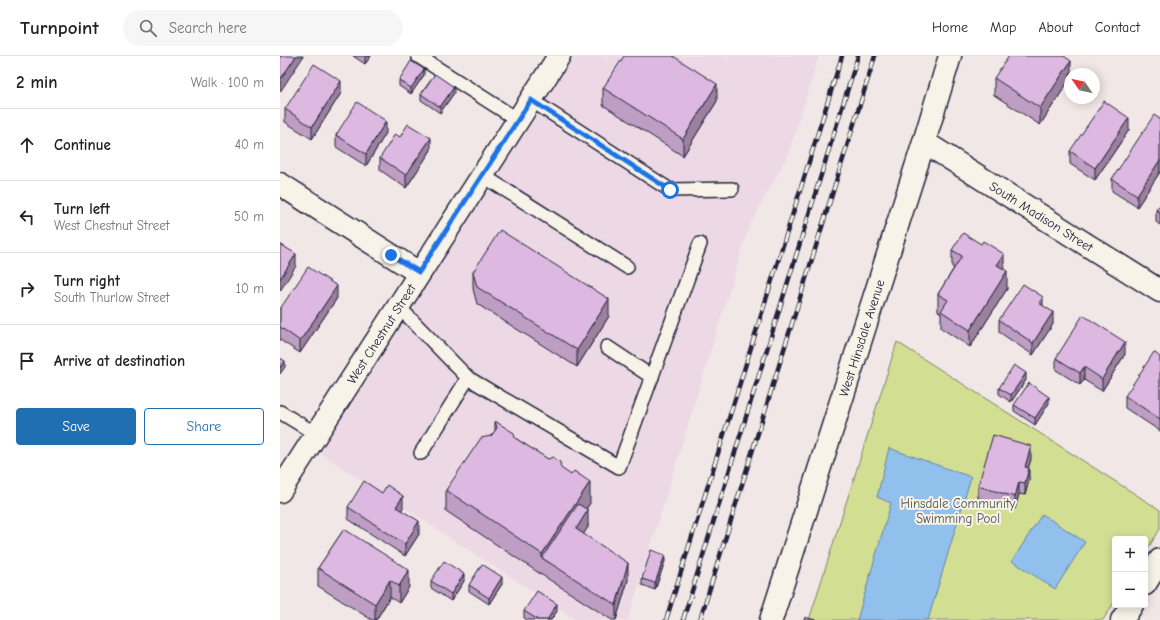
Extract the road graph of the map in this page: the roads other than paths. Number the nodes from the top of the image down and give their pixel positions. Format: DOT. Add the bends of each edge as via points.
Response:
graph roads {
  1 [pos="418,56"];
  2 [pos="559,56"];
  3 [pos="950,56"];
  4 [pos="531,100"];
  5 [pos="518,120"];
  6 [pos="924,142"];
  7 [pos="482,175"];
  8 [pos="280,184"];
  9 [pos="732,189"];
  10 [pos="700,244"];
  11 [pos="627,267"];
  12 [pos="419,272"];
  13 [pos="1160,291"];
  14 [pos="398,306"];
  15 [pos="607,347"];
  16 [pos="652,377"];
  17 [pos="468,378"];
  18 [pos="280,412"];
  19 [pos="316,434"];
  20 [pos="422,453"];
  21 [pos="280,491"];
  22 [pos="1160,560"];
  23 [pos="1148,579"];
  24 [pos="1130,608"];
  25 [pos="771,620"];
  26 [pos="1122,620"];
  1 -- 5 [label="lane"];
  2 -- 4 [label="street, West Chestnut Street"];
  3 -- 6 [label="street, West Hinsdale Avenue"];
  4 -- 5 [label="street, West Chestnut Street"];
  4 -- 9 [label="lane" via="670,190"];
  5 -- 7 [label="street, West Chestnut Street"];
  6 -- 13 [label="street, South Madison Street"];
  6 -- 25 [label="street, West Hinsdale Avenue"];
  7 -- 11 [label="lane"];
  7 -- 12 [label="street, West Chestnut Street"];
  8 -- 12 [label="street"];
  10 -- 16 [label="lane"];
  12 -- 14 [label="street, West Chestnut Street"];
  14 -- 17 [label="lane"];
  14 -- 19 [label="street, West Chestnut Street"];
  15 -- 16 [label="lane"];
  16 -- 17 [label="lane" via="620,467"];
  17 -- 20 [label="lane"];
  18 -- 19 [label="lane"];
  19 -- 21 [label="street, West Chestnut Street"];
  22 -- 23 [label="street"];
  24 -- 26 [label="street"];
}
